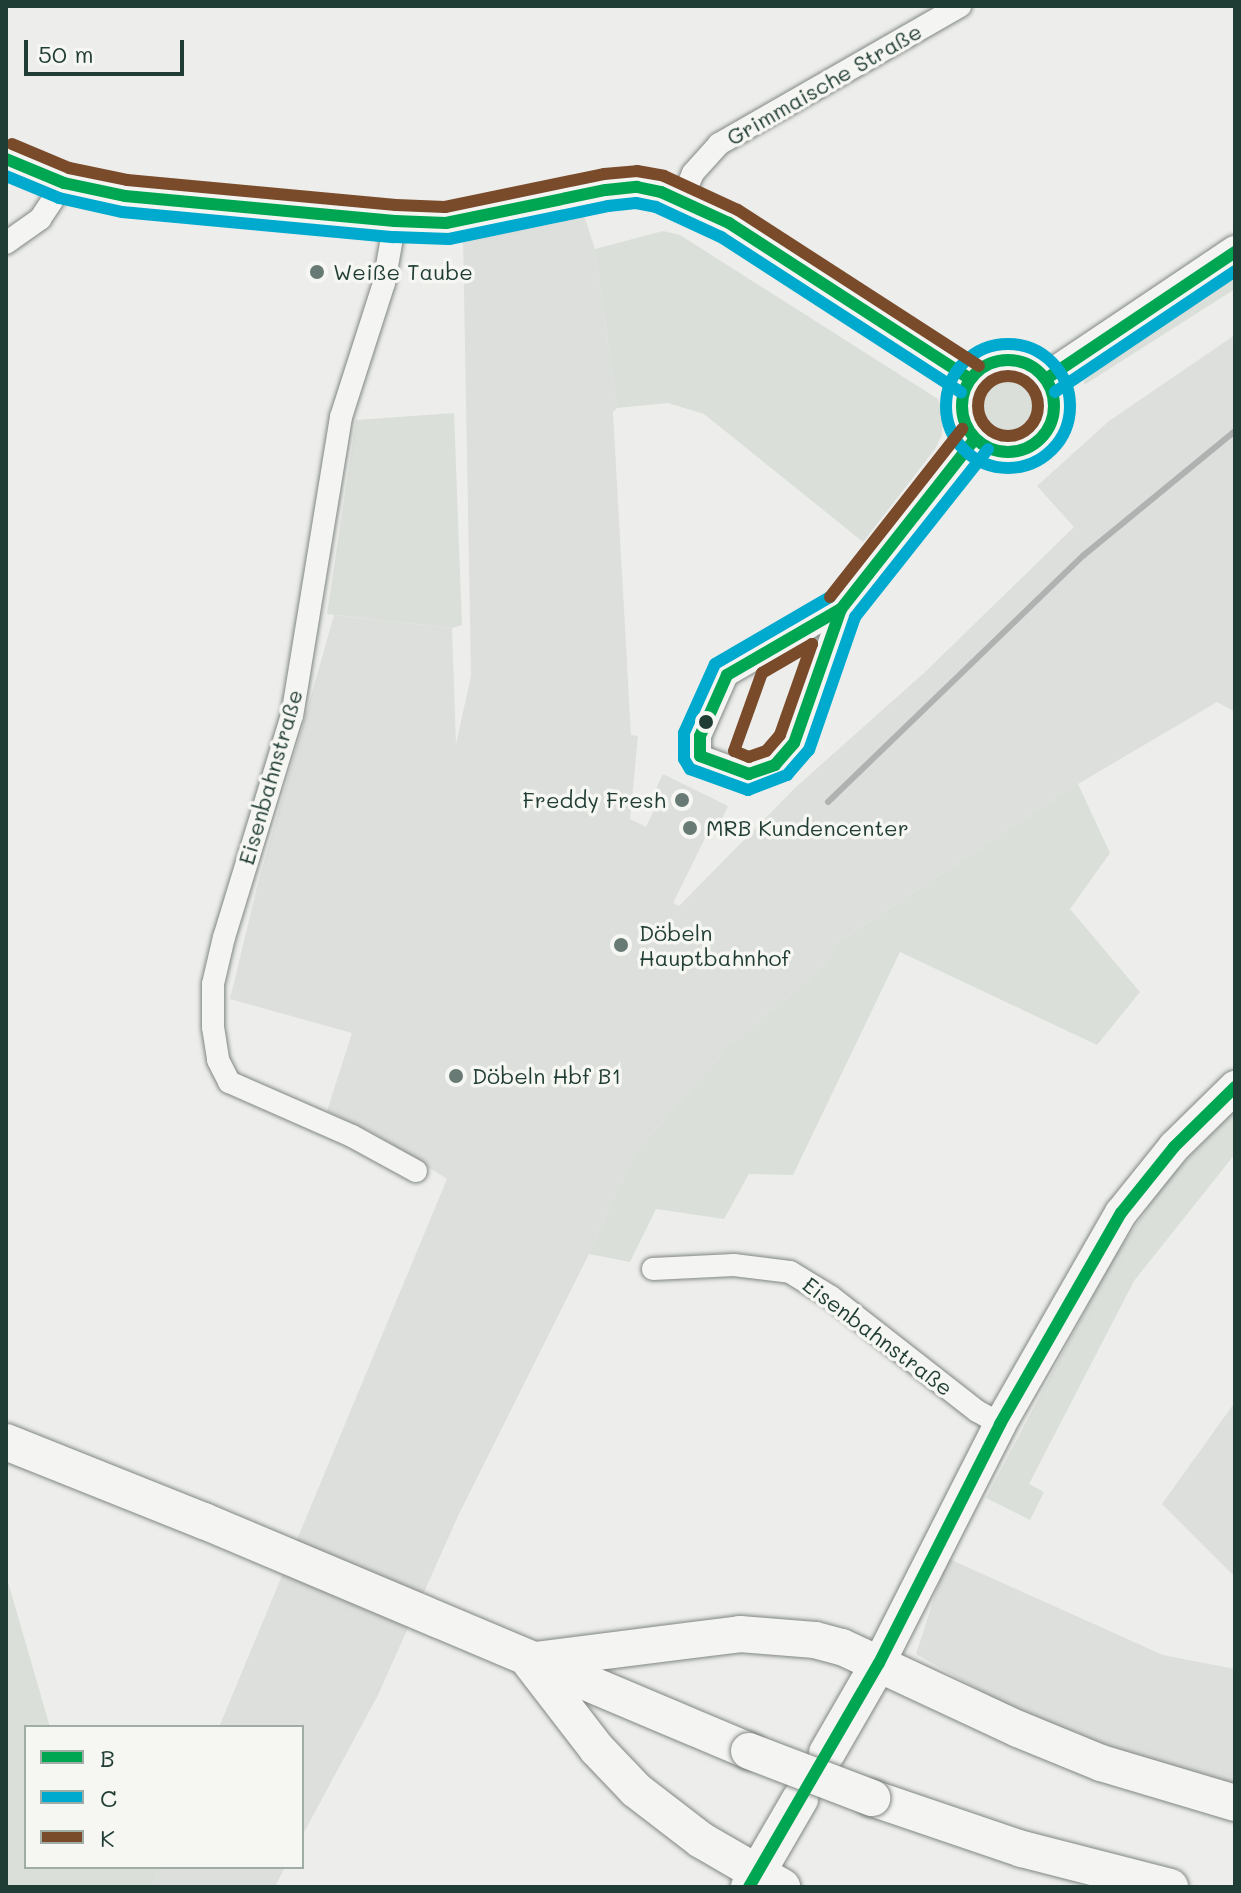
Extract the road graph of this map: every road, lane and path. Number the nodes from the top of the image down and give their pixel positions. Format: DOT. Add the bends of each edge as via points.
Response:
graph roads {
  1 [pos="960,6"];
  2 [pos="6,159"];
  3 [pos="64,183"];
  4 [pos="682,199"];
  5 [pos="395,221"];
  6 [pos="6,243"];
  7 [pos="1235,252"];
  8 [pos="970,379"];
  9 [pos="1046,379"];
  10 [pos="975,439"];
  11 [pos="841,609"];
  12 [pos="1235,1087"];
  13 [pos="416,1171"];
  14 [pos="653,1269"];
  15 [pos="1000,1424"];
  16 [pos="6,1442"];
  17 [pos="529,1660"];
  18 [pos="879,1663"];
  19 [pos="827,1753"];
  20 [pos="800,1799"];
  21 [pos="1235,1803"];
  22 [pos="763,1883"];
  23 [pos="1170,1887"];
  1 -- 4 [label="street, Grimmaische Straße" via="719,144 693,173"];
  2 -- 3 [label="main road"];
  3 -- 5 [label="main road" via="125,196"];
  3 -- 6 [label="street" via="40,219"];
  4 -- 5 [label="main road" via="622,188 446,223"];
  4 -- 8 [label="main road" via="729,223"];
  5 -- 13 [label="street, Eisenbahnstraße" via="384,283 341,417 292,715 224,937 213,984 213,1027 218,1060 229,1082 352,1136"];
  7 -- 9 [label="main road"];
  8 -- 9 [label="main road" via="984,366 1013,359"];
  8 -- 10 [label="main road" via="961,403"];
  9 -- 10 [label="main road" via="1054,397 1053,416 1037,442 1008,452"];
  10 -- 11 [label="street"];
  11 -- 11 [label="street" via="727,675 700,736 700,756 749,774 775,765 794,743"];
  12 -- 15 [label="main road" via="1174,1147 1121,1213"];
  14 -- 15 [label="street, Eisenbahnstraße" via="734,1265 790,1272"];
  15 -- 18 [label="main road"];
  16 -- 17 [label="main road"];
  17 -- 18 [label="main road" via="740,1634 815,1640"];
  17 -- 22 [label="main road" via="597,1749 636,1790"];
  17 -- 23 [label="main road, bridge" via="872,1798 1022,1849"];
  18 -- 19 [label="main road"];
  18 -- 21 [label="main road" via="1101,1763"];
  20 -- 22 [label="main road"];
}
